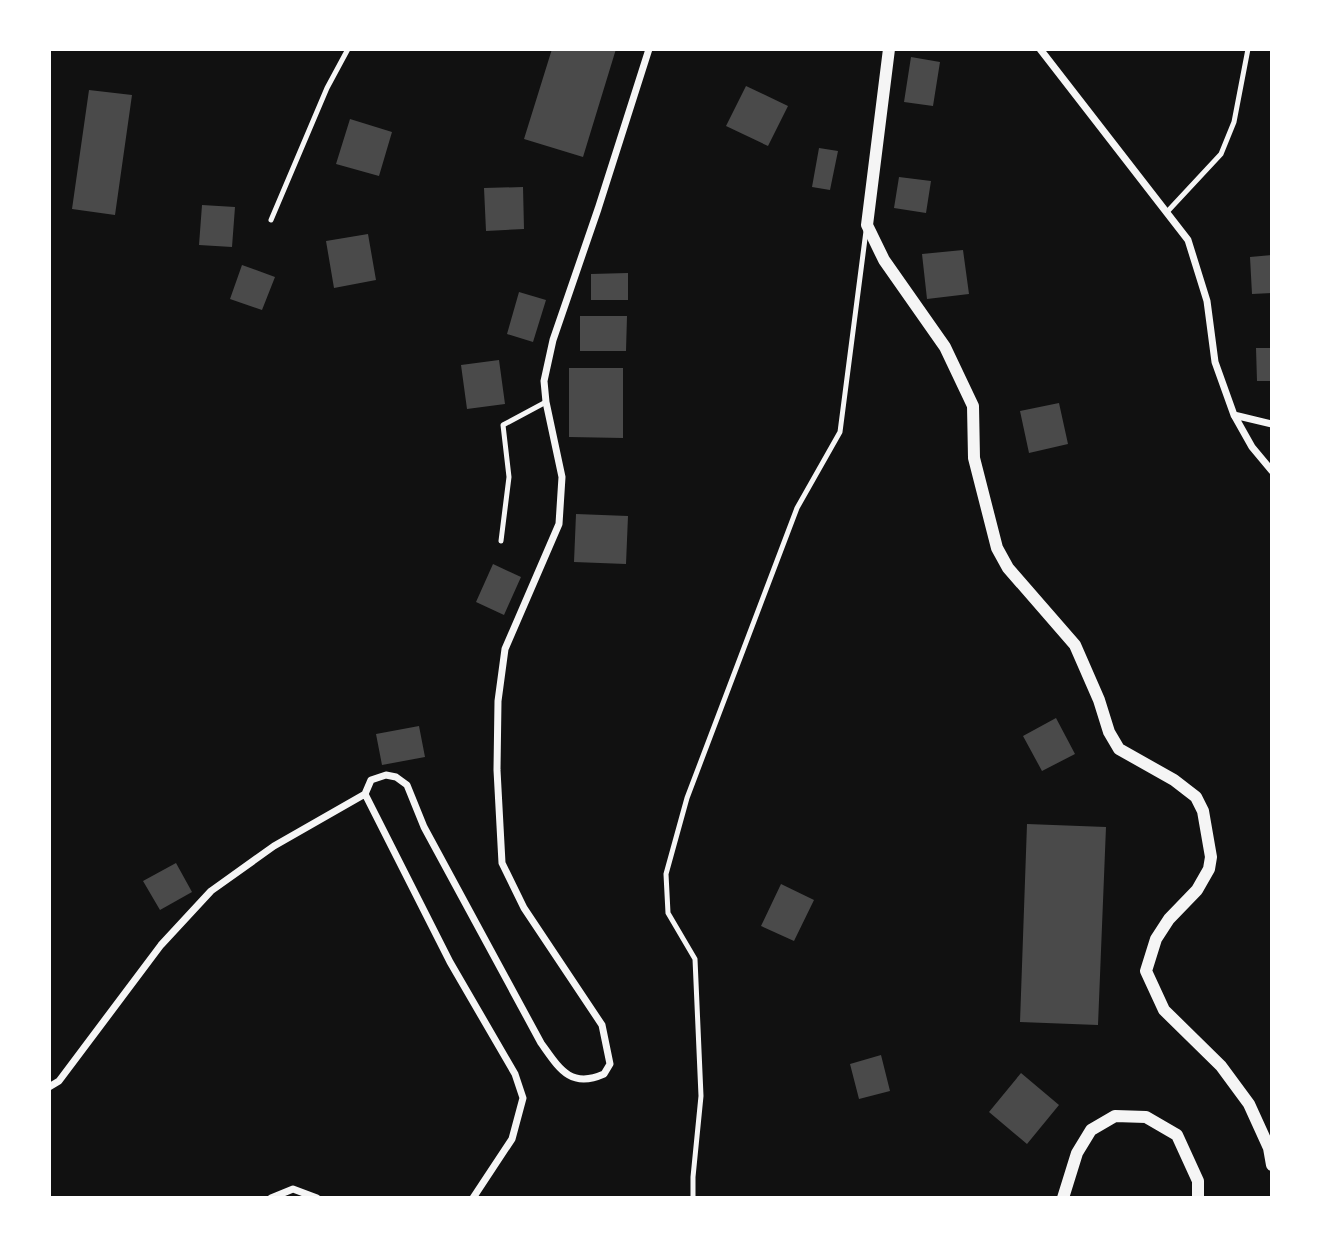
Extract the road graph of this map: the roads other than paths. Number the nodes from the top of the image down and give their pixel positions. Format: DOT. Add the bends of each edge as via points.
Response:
graph roads {
  1 [pos="348,49"];
  2 [pos="649,49"];
  3 [pos="889,49"];
  4 [pos="1040,49"];
  5 [pos="1248,49"];
  6 [pos="1167,212"];
  7 [pos="271,220"];
  8 [pos="867,225"];
  9 [pos="546,401"];
  10 [pos="1234,415"];
  11 [pos="1272,424"];
  12 [pos="1272,471"];
  13 [pos="501,541"];
  14 [pos="365,794"];
  15 [pos="49,1087"];
  16 [pos="1272,1165"];
  17 [pos="271,1198"];
  18 [pos="317,1198"];
  19 [pos="473,1198"];
  20 [pos="693,1198"];
  21 [pos="1063,1198"];
  22 [pos="1198,1198"];
  1 -- 7 [label="lane"];
  2 -- 9 [label="street" via="553,340 544,381"];
  3 -- 8 [label="street"];
  4 -- 6 [label="street"];
  5 -- 6 [label="lane" via="1234,122 1221,154"];
  6 -- 10 [label="street" via="1188,240 1207,301 1215,362"];
  8 -- 16 [label="street" via="884,260 945,347 973,406 974,458 997,548 1008,568 1075,645 1119,749 1174,780 1196,797 1203,811 1209,869 1156,939 1146,971 1164,1010 1222,1066 1249,1104"];
  8 -- 20 [label="lane" via="840,432 797,508 687,798 666,874 668,913 695,959 701,1096"];
  9 -- 13 [label="lane" via="503,425 509,477"];
  9 -- 14 [label="street" via="562,477 559,524 505,649 498,701 502,863 524,908 602,1025 610,1064 604,1074 585,1081 569,1077 541,1043 424,827 407,785 386,775 371,779"];
  10 -- 11 [label="street"];
  10 -- 12 [label="street" via="1251,447"];
  14 -- 15 [label="street" via="274,846 211,891 161,945 59,1081"];
  14 -- 19 [label="street" via="450,962 515,1074 523,1098 512,1139"];
  17 -- 18 [label="street" via="293,1189"];
  21 -- 22 [label="street" via="1077,1153 1091,1130 1115,1116 1146,1117 1177,1135 1198,1181"];
}
